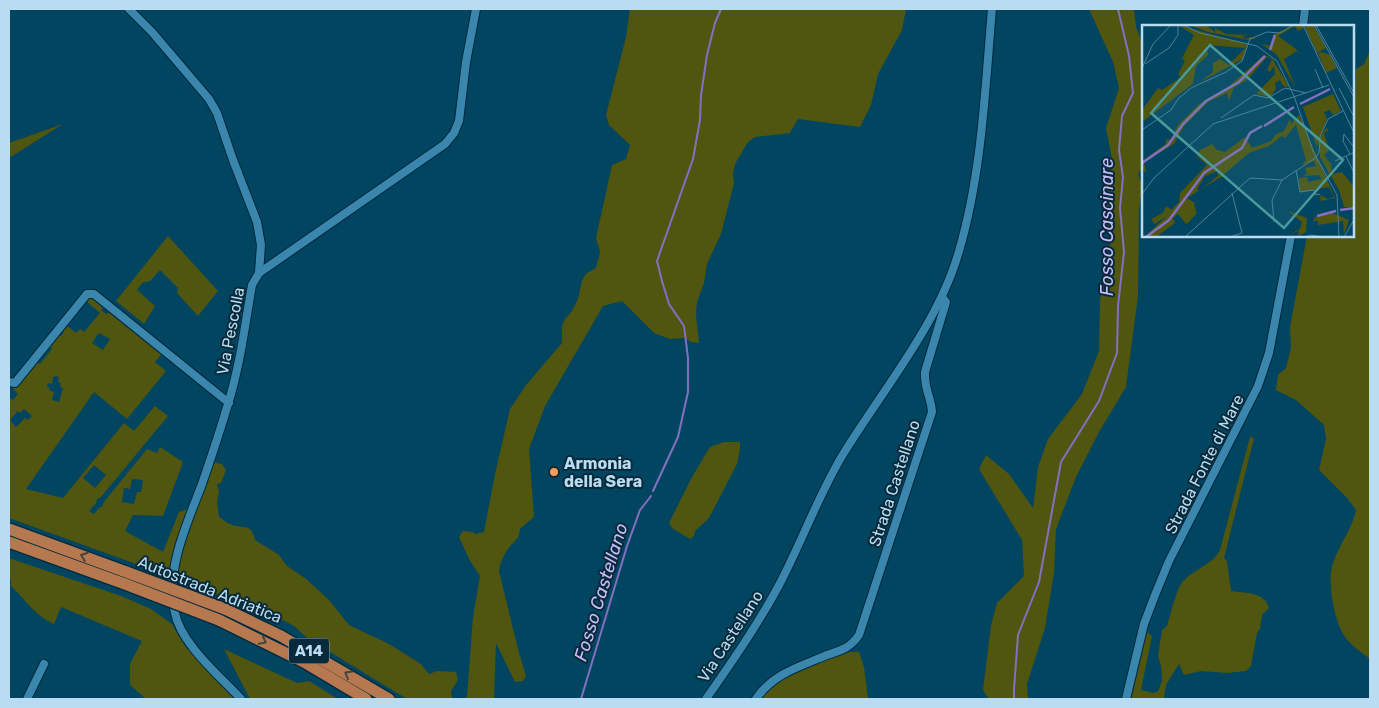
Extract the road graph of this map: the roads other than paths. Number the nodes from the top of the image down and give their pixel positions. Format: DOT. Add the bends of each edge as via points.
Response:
graph roads {
  1 [pos="129,9"];
  2 [pos="476,9"];
  3 [pos="992,9"];
  4 [pos="1305,9"];
  5 [pos="1303,25"];
  6 [pos="1291,238"];
  7 [pos="259,273"];
  8 [pos="942,297"];
  9 [pos="9,382"];
  10 [pos="228,403"];
  11 [pos="9,529"];
  12 [pos="9,542"];
  13 [pos="778,587"];
  14 [pos="44,664"];
  15 [pos="27,699"];
  16 [pos="241,699"];
  17 [pos="366,699"];
  18 [pos="389,699"];
  19 [pos="706,699"];
  20 [pos="756,699"];
  21 [pos="1126,699"];
  1 -- 7 [label="street" via="152,32 218,113 257,222 261,245"];
  2 -- 7 [label="street, Via Pescolla" via="458,121 446,144"];
  3 -- 8 [label="street, Strada Castellano" via="973,192 959,252"];
  4 -- 5 [label="street"];
  6 -- 21 [label="street, Strada Fonte di Mare" via="1261,380 1169,561 1144,624"];
  7 -- 10 [label="street, Via Pescolla" via="252,285"];
  8 -- 13 [label="street, Strada Castellano" via="841,457"];
  8 -- 20 [label="street, Strada Castellano" via="946,302 924,383 932,412 859,635 850,647 779,676"];
  9 -- 10 [label="street" via="15,383 91,293"];
  10 -- 16 [label="street, Via Pescolla" via="179,546 173,595 176,618 188,641"];
  18 -- 11 [label="highway, Autostrada Adriatica / A14, one-way, bridge" via="282,636 225,609"];
  12 -- 17 [label="highway, Autostrada Adriatica / A14, one-way, bridge" via="219,620 304,662"];
  13 -- 19 [label="street, Via Castellano" via="748,639"];
  14 -- 15 [label="street"];
}
